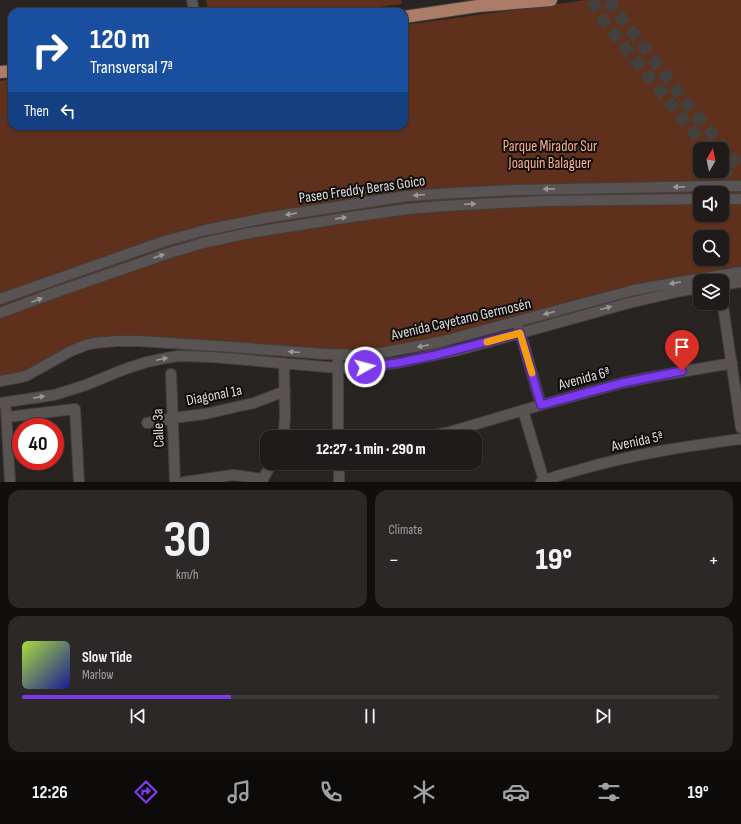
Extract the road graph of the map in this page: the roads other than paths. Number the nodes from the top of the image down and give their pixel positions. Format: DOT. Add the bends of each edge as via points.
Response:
graph roads {
  1 [pos="512,0"];
  2 [pos="551,0"];
  3 [pos="478,6"];
  4 [pos="408,16"];
  5 [pos="741,186"];
  6 [pos="693,199"];
  7 [pos="741,272"];
  8 [pos="729,277"];
  9 [pos="729,281"];
  10 [pos="741,282"];
  11 [pos="693,283"];
  12 [pos="693,289"];
  13 [pos="0,299"];
  14 [pos="724,310"];
  15 [pos="0,313"];
  16 [pos="517,322"];
  17 [pos="520,333"];
  18 [pos="338,354"];
  19 [pos="284,363"];
  20 [pos="732,363"];
  21 [pos="338,368"];
  22 [pos="171,374"];
  23 [pos="0,381"];
  24 [pos="285,391"];
  25 [pos="2,402"];
  26 [pos="541,405"];
  27 [pos="523,410"];
  28 [pos="7,417"];
  29 [pos="173,418"];
  30 [pos="148,423"];
  31 [pos="741,428"];
  32 [pos="283,430"];
  33 [pos="338,430"];
  34 [pos="456,430"];
  35 [pos="741,439"];
  36 [pos="268,470"];
  37 [pos="339,470"];
  38 [pos="263,480"];
  39 [pos="543,481"];
  40 [pos="10,482"];
  41 [pos="79,482"];
  42 [pos="175,482"];
  43 [pos="184,482"];
  44 [pos="339,482"];
  1 -- 3 [label="main road"];
  2 -- 3 [label="main road"];
  3 -- 4 [label="main road"];
  5 -- 13 [label="street, Paseo Freddy Beras Goico, one-way, bridge" via="454,192 407,196 273,216 165,241"];
  15 -- 6 [label="street, Paseo Freddy Beras Goico, one-way" via="169,253 261,230 443,206 541,201"];
  7 -- 8 [label="street, Avenida Cayetano Germosén"];
  9 -- 10 [label="street, Avenida Cayetano Germosén"];
  11 -- 16 [label="street, Avenida Cayetano Germosén, one-way" via="634,290"];
  17 -- 12 [label="street, Avenida Cayetano Germosén, one-way" via="617,306"];
  14 -- 20 [label="street"];
  16 -- 17 [label="street"];
  16 -- 18 [label="street, Avenida Cayetano Germosén, one-way" via="440,342 381,353"];
  17 -- 21 [label="street, Avenida Cayetano Germosén" via="452,352 397,363"];
  17 -- 26 [label="street"];
  18 -- 21 [label="street"];
  18 -- 23 [label="street, Avenida Cayetano Germosén, one-way" via="117,340 86,345 26,376"];
  19 -- 21 [label="street, Avenida Cayetano Germosén"];
  19 -- 24 [label="street"];
  25 -- 19 [label="street, Avenida Cayetano Germosén, one-way" via="67,391 147,362 179,356"];
  20 -- 26 [label="street, Avenida 6ª" via="630,382"];
  20 -- 31 [label="street"];
  21 -- 33 [label="street"];
  22 -- 29 [label="street, Calle 3a"];
  24 -- 29 [label="street, Diagonal 1a" via="240,406"];
  24 -- 32 [label="street"];
  25 -- 28 [label="street"];
  26 -- 27 [label="street, Avenida 6ª"];
  27 -- 34 [label="street, Avenida 6ª"];
  27 -- 39 [label="street"];
  28 -- 40 [label="street"];
  28 -- 41 [label="street" via="76,409"];
  29 -- 30 [label="street, Diagonal 1a"];
  29 -- 42 [label="street, Calle 3a"];
  35 -- 39 [label="street, Avenida 5ª" via="627,458"];
  36 -- 38 [label="street"];
  37 -- 44 [label="street"];
  38 -- 43 [label="street" via="233,475"];
}
